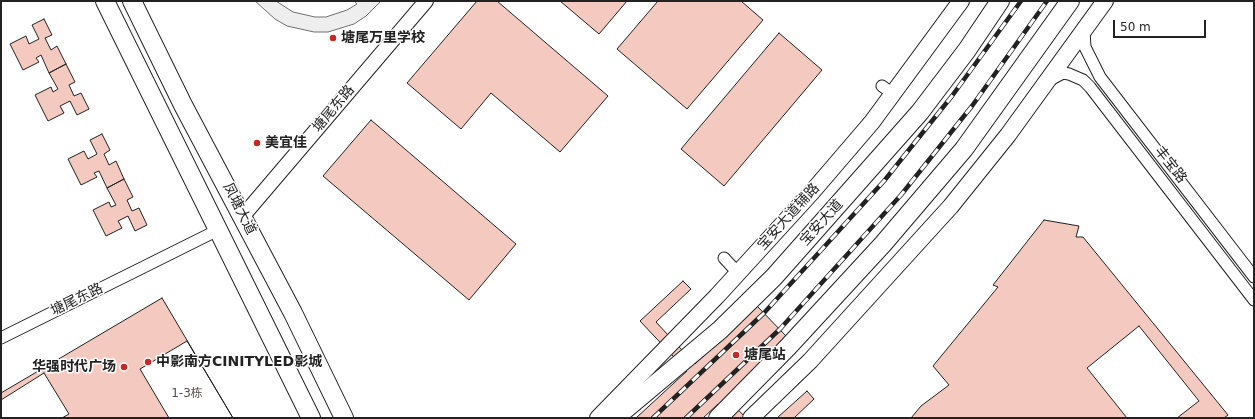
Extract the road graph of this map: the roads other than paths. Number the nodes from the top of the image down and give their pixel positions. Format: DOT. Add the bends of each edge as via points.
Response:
graph roads {
  1 [pos="105,1"];
  2 [pos="132,1"];
  3 [pos="426,1"];
  4 [pos="962,1"];
  5 [pos="1000,1"];
  6 [pos="1070,1"];
  7 [pos="1105,1"];
  8 [pos="1084,31"];
  9 [pos="1049,80"];
  10 [pos="242,217"];
  11 [pos="218,230"];
  12 [pos="724,258"];
  13 [pos="738,273"];
  14 [pos="1254,277"];
  15 [pos="1254,300"];
  16 [pos="1,338"];
  17 [pos="340,416"];
  18 [pos="311,418"];
  19 [pos="598,418"];
  20 [pos="615,418"];
  21 [pos="718,418"];
  22 [pos="751,418"];
  1 -- 11 [label="main road, 凤塘大道"];
  2 -- 10 [label="main road, 凤塘大道"];
  3 -- 10 [label="street, 塘尾东路"];
  4 -- 13 [label="main road, 宝安大道辅路" via="887,90 812,192"];
  5 -- 20 [label="main road, 宝安大道" via="920,112 779,271 720,330"];
  6 -- 21 [label="main road" via="1033,55 949,166 878,250"];
  7 -- 8 [label="main road"];
  8 -- 9 [label="main road"];
  8 -- 14 [label="street, 丰宝路" via="1085,47 1100,77"];
  9 -- 15 [label="street, 丰宝路" via="1056,75 1069,74 1090,86"];
  9 -- 22 [label="main road" via="952,206 810,361"];
  10 -- 17 [label="main road, 凤塘大道"];
  11 -- 16 [label="street, 塘尾东路"];
  11 -- 18 [label="main road, 凤塘大道"];
  12 -- 13 [label="street"];
  13 -- 19 [label="main road, 宝安大道辅路"];
}
